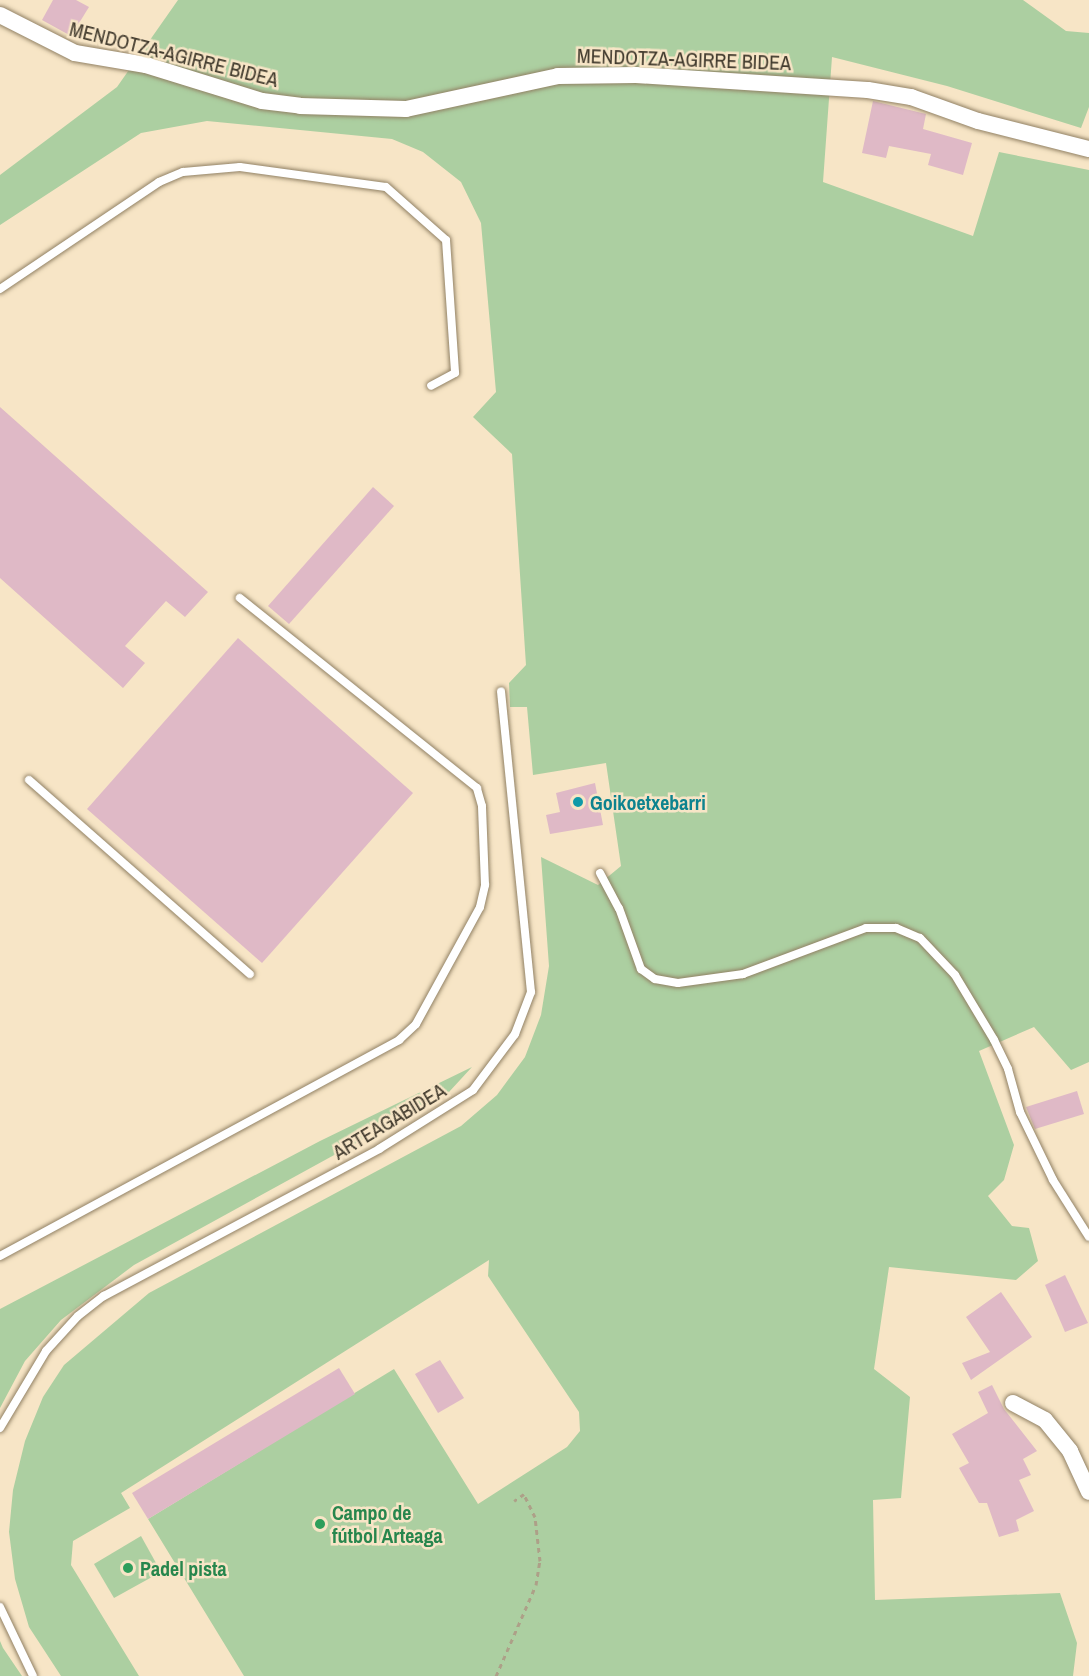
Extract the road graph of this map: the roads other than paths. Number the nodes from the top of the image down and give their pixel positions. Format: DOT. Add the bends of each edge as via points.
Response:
graph roads {
  1 [pos="0,15"];
  2 [pos="1089,148"];
  3 [pos="0,289"];
  4 [pos="430,386"];
  5 [pos="240,598"];
  6 [pos="501,691"];
  7 [pos="29,780"];
  8 [pos="600,873"];
  9 [pos="250,974"];
  10 [pos="1089,1236"];
  11 [pos="0,1256"];
  12 [pos="1013,1403"];
  13 [pos="0,1428"];
  14 [pos="1089,1492"];
  15 [pos="0,1607"];
  16 [pos="33,1676"];
  1 -- 2 [label="street, MENDOTZA-AGIRRE BIDEA" via="75,53 146,65 262,100 300,106 406,109 558,76 636,75 868,90 911,97 978,121"];
  3 -- 4 [label="lane" via="159,182 183,172 240,167 386,187 446,240 455,373"];
  5 -- 11 [label="lane" via="477,788 482,806 485,885 480,907 416,1024 399,1040"];
  6 -- 13 [label="lane, ARTEAGABIDEA" via="531,992 515,1035 473,1090 379,1149 104,1296 78,1316 45,1351"];
  7 -- 9 [label="lane"];
  8 -- 10 [label="lane" via="619,908 641,969 655,979 678,983 743,974 866,928 896,928 920,938 955,975 994,1040 1020,1112 1053,1180"];
  12 -- 14 [label="street" via="1045,1420 1070,1451"];
  15 -- 16 [label="lane" via="15,1646"];
}
